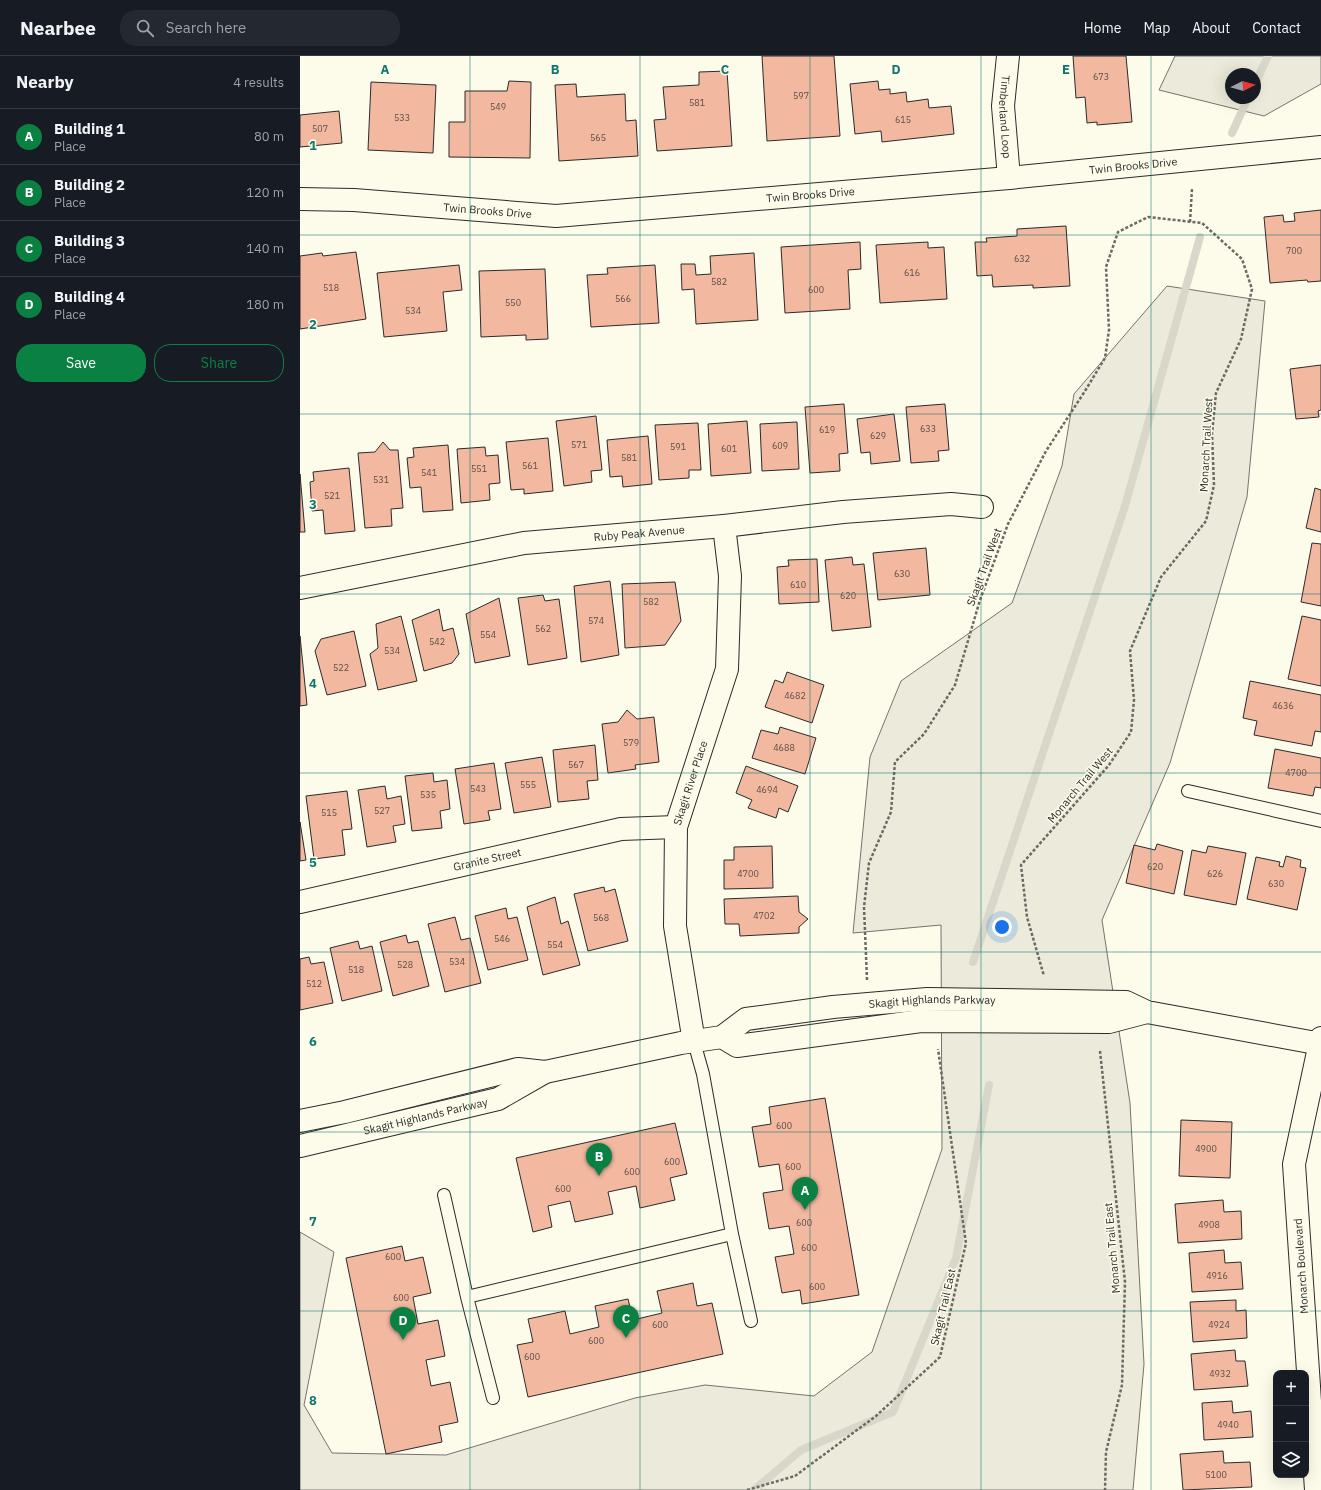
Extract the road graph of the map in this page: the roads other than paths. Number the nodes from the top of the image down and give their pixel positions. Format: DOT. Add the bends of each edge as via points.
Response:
graph roads {
  1 [pos="1008,56"];
  2 [pos="1321,147"];
  3 [pos="1009,178"];
  4 [pos="300,199"];
  5 [pos="982,507"];
  6 [pos="724,526"];
  7 [pos="300,588"];
  8 [pos="1188,791"];
  9 [pos="1321,821"];
  10 [pos="676,827"];
  11 [pos="300,902"];
  12 [pos="694,1042"];
  13 [pos="1321,1042"];
  14 [pos="545,1072"];
  15 [pos="300,1121"];
  16 [pos="300,1146"];
  17 [pos="444,1195"];
  18 [pos="732,1234"];
  19 [pos="467,1297"];
  20 [pos="751,1321"];
  21 [pos="493,1398"];
  22 [pos="1316,1490"];
  1 -- 3 [label="street, Timberland Loop" via="1003,106"];
  2 -- 3 [label="street, Twin Brooks Drive"];
  3 -- 4 [label="street, Twin Brooks Drive" via="556,216 354,200"];
  5 -- 6 [label="street, Ruby Peak Avenue" via="943,505 843,512"];
  6 -- 7 [label="street, Ruby Peak Avenue" via="524,542"];
  6 -- 10 [label="street, Skagit River Place" via="730,576 728,669"];
  8 -- 9 [label="lane"];
  10 -- 11 [label="street, Granite Street" via="621,829"];
  10 -- 12 [label="street, Skagit River Place" via="675,926"];
  12 -- 13 [label="street, Skagit Highlands Parkway" via="722,1037 737,1046 921,1021 1109,1022 1147,1012"];
  12 -- 14 [label="street, Skagit Highlands Parkway"];
  12 -- 18 [label="lane" via="703,1074"];
  13 -- 22 [label="street, Monarch Boulevard" via="1294,1164"];
  14 -- 15 [label="street, Skagit Highlands Parkway" via="518,1069"];
  14 -- 16 [label="street, Skagit Highlands Parkway" via="498,1099"];
  17 -- 19 [label="lane"];
  18 -- 19 [label="lane"];
  18 -- 20 [label="lane"];
  19 -- 21 [label="lane"];
}
